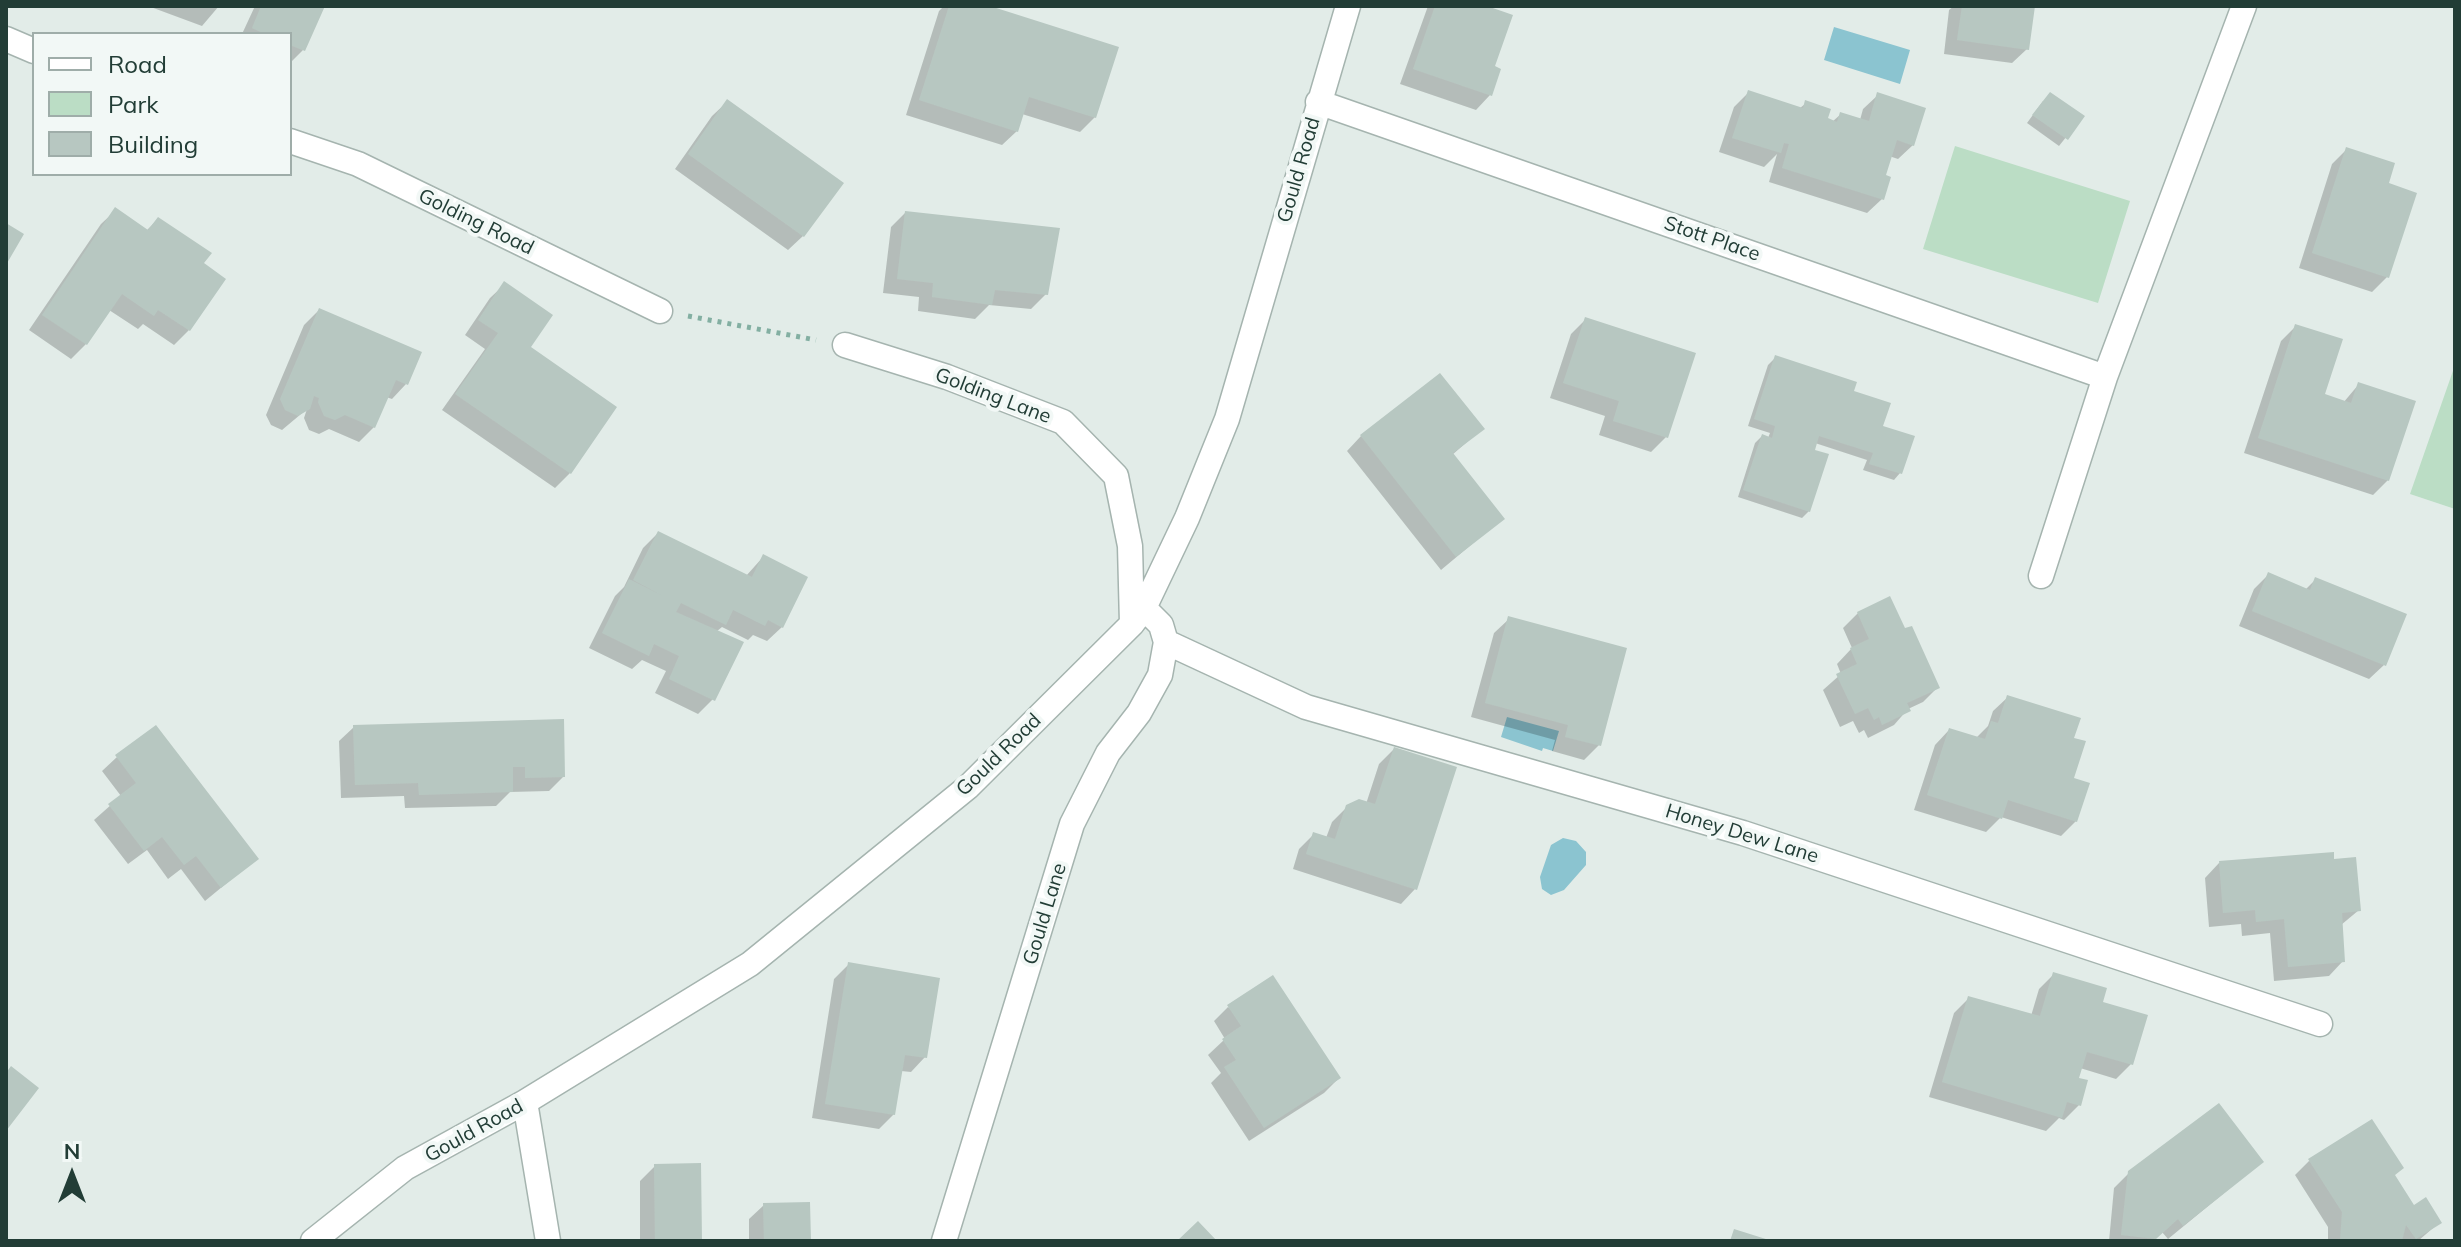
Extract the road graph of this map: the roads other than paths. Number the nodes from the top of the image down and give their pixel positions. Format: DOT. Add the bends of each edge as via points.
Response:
graph roads {
  1 [pos="1348,6"];
  2 [pos="2244,6"];
  3 [pos="6,39"];
  4 [pos="32,50"];
  5 [pos="1318,102"];
  6 [pos="292,142"];
  7 [pos="660,311"];
  8 [pos="845,345"];
  9 [pos="2105,377"];
  10 [pos="2041,576"];
  11 [pos="1138,616"];
  12 [pos="1166,642"];
  13 [pos="2320,1024"];
  14 [pos="525,1102"];
  15 [pos="313,1241"];
  16 [pos="548,1241"];
  17 [pos="944,1241"];
  1 -- 5 [label="street, Gould Road"];
  2 -- 9 [label="street"];
  3 -- 4 [label="street"];
  5 -- 9 [label="street, Stott Place"];
  5 -- 11 [label="street, Gould Road" via="1227,419 1187,518"];
  6 -- 7 [label="street, Golding Road" via="358,164"];
  8 -- 11 [label="street, Golding Lane" via="1063,422 1116,476"];
  9 -- 10 [label="street"];
  11 -- 12 [label="street" via="1161,625"];
  11 -- 14 [label="street, Gould Road" via="968,787 750,964"];
  12 -- 13 [label="street, Honey Dew Lane" via="1306,707 1743,833"];
  12 -- 17 [label="street, Gould Lane" via="1160,675 1108,753 1072,824"];
  14 -- 15 [label="street, Gould Road" via="405,1168"];
  14 -- 16 [label="street"];
}
